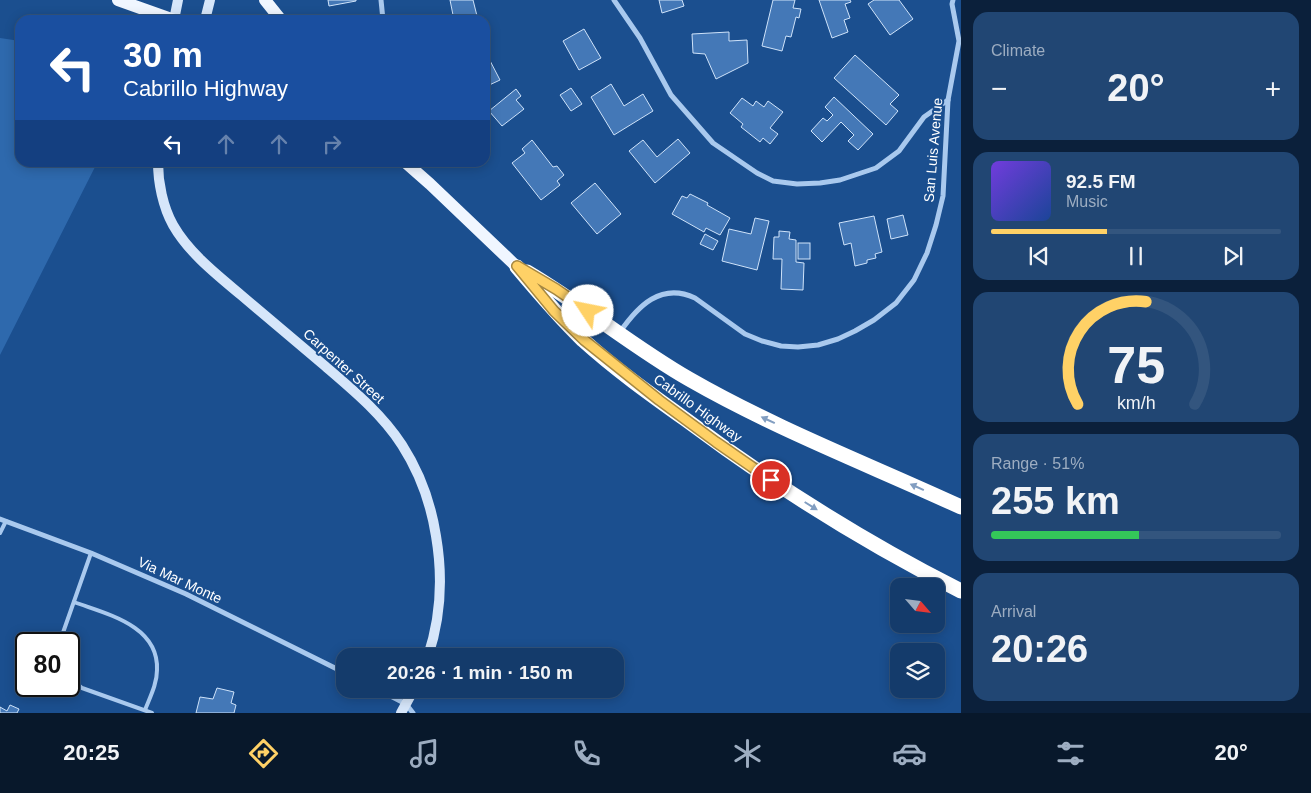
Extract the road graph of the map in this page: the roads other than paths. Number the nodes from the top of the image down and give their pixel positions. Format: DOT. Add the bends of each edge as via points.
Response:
graph roads {
  1 [pos="118,0"];
  2 [pos="178,0"];
  3 [pos="210,0"];
  4 [pos="265,0"];
  5 [pos="382,0"];
  6 [pos="614,0"];
  7 [pos="952,1"];
  8 [pos="160,15"];
  9 [pos="175,15"];
  10 [pos="206,15"];
  11 [pos="277,15"];
  12 [pos="383,15"];
  13 [pos="960,42"];
  14 [pos="948,100"];
  15 [pos="158,167"];
  16 [pos="410,167"];
  17 [pos="517,266"];
  18 [pos="619,334"];
  19 [pos="961,506"];
  20 [pos="3,520"];
  21 [pos="0,533"];
  22 [pos="91,553"];
  23 [pos="961,591"];
  24 [pos="74,602"];
  25 [pos="63,632"];
  26 [pos="431,648"];
  27 [pos="336,669"];
  28 [pos="80,686"];
  29 [pos="389,698"];
  30 [pos="404,709"];
  31 [pos="145,710"];
  32 [pos="152,713"];
  33 [pos="413,713"];
  1 -- 8 [label="main road"];
  2 -- 9 [label="street"];
  3 -- 10 [label="street"];
  4 -- 11 [label="main road"];
  5 -- 12 [label="street"];
  6 -- 14 [label="street" via="640,38 671,95 713,143 773,181 820,183 876,168 899,152 924,117"];
  7 -- 13 [label="street, San Luis Avenue"];
  13 -- 14 [label="street, San Luis Avenue"];
  14 -- 18 [label="street, San Luis Avenue" via="943,196 927,253 914,280 896,303 874,320 818,345 781,346 745,334 695,298 667,292 646,303"];
  15 -- 26 [label="street, Carpenter Street" via="166,210 189,248 358,394 384,421 415,468 426,494 440,558 440,596"];
  16 -- 17 [label="main road, Cabrillo Highway"];
  17 -- 18 [label="highway, Cabrillo Highway"];
  17 -- 23 [label="highway, Cabrillo Highway, one-way" via="554,311 584,340 716,442 834,520"];
  19 -- 18 [label="highway, Cabrillo Highway, one-way" via="725,399"];
  20 -- 21 [label="lane"];
  20 -- 22 [label="street, Via Mar Monte"];
  22 -- 24 [label="lane"];
  22 -- 27 [label="street, Via Mar Monte" via="186,594"];
  24 -- 25 [label="lane"];
  24 -- 31 [label="lane" via="128,623 150,642 158,670"];
  28 -- 31 [label="lane"];
  29 -- 30 [label="street"];
  30 -- 33 [label="street"];
  31 -- 32 [label="lane"];
}
